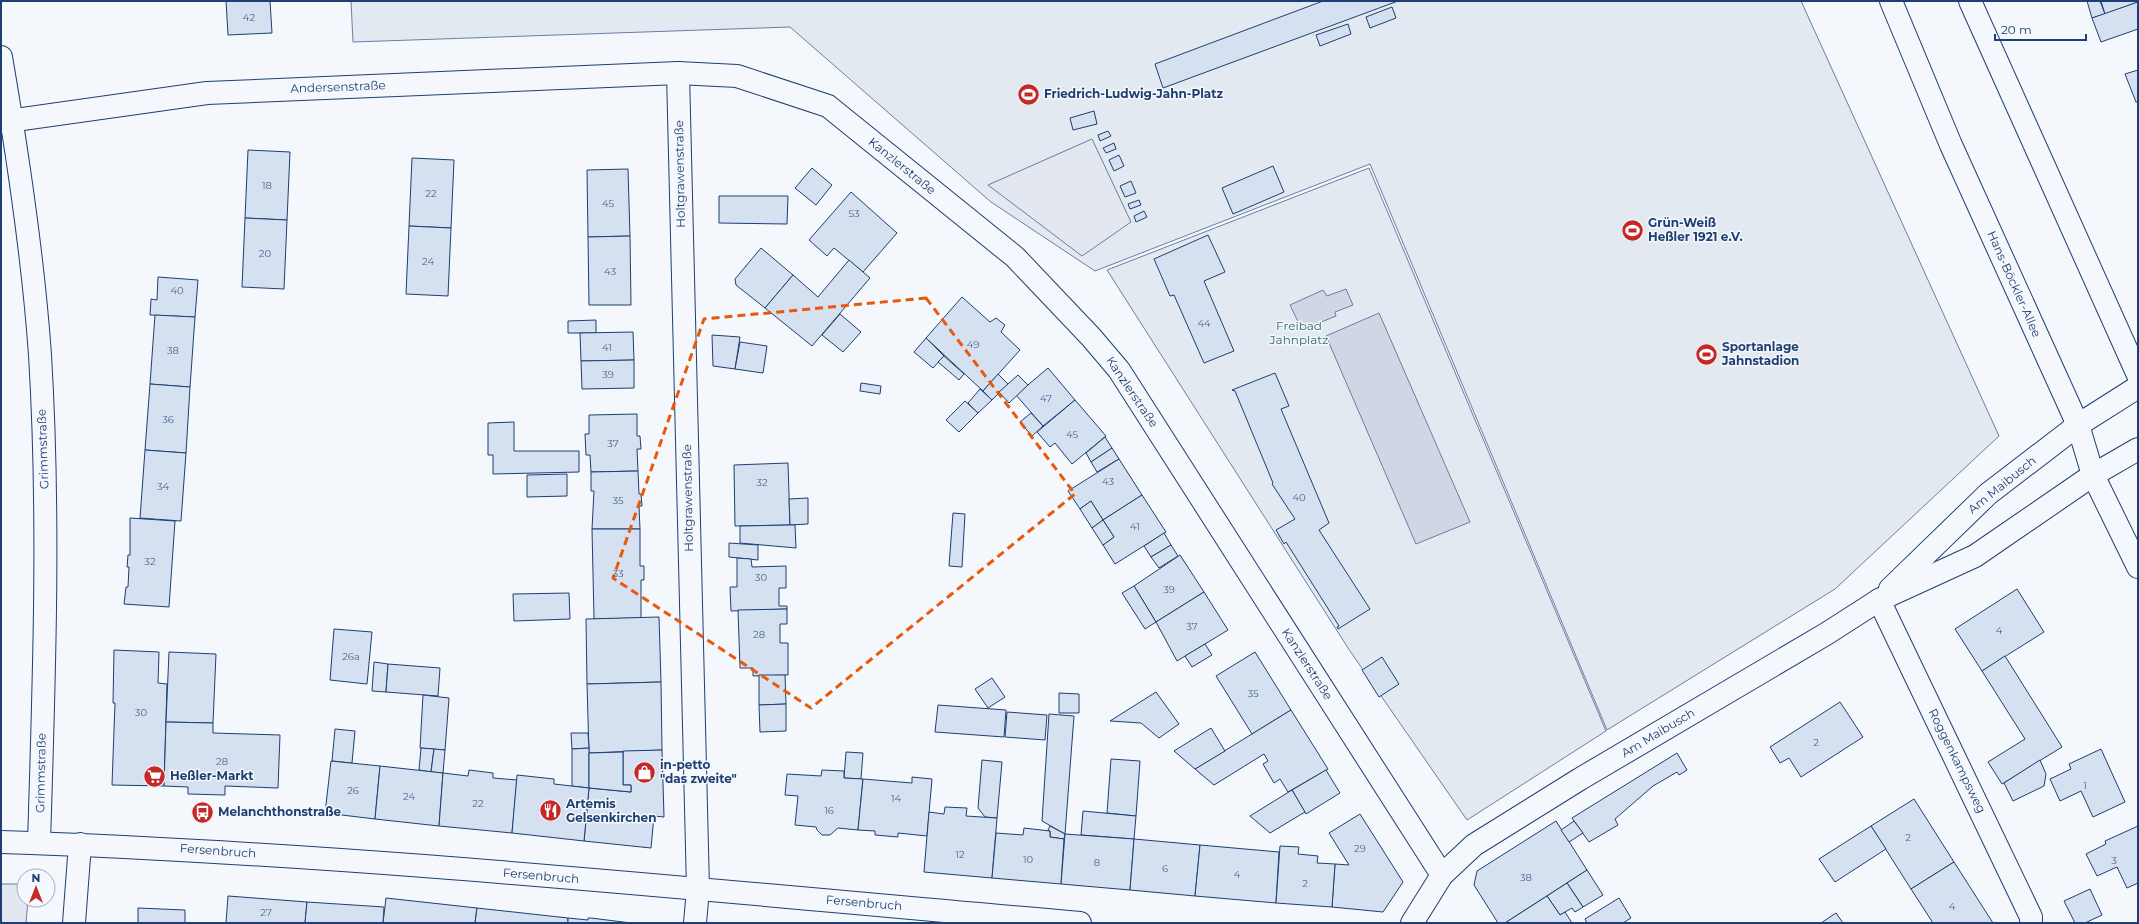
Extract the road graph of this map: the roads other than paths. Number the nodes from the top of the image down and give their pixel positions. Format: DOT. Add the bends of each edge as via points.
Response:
graph roads {
  1 [pos="1891,1"];
  2 [pos="1970,1"];
  3 [pos="1,57"];
  4 [pos="678,73"];
  5 [pos="6,121"];
  6 [pos="2138,375"];
  7 [pos="2138,387"];
  8 [pos="2078,426"];
  9 [pos="2138,450"];
  10 [pos="2093,475"];
  11 [pos="2138,567"];
  12 [pos="1879,600"];
  13 [pos="1,842"];
  14 [pos="39,843"];
  15 [pos="80,844"];
  16 [pos="1442,875"];
  17 [pos="698,889"];
  18 [pos="74,923"];
  19 [pos="695,923"];
  20 [pos="1080,923"];
  21 [pos="1412,923"];
  22 [pos="2031,923"];
  1 -- 8 [label="street, Hans-Böckler-Allee" via="1951,145"];
  2 -- 6 [label="street"];
  3 -- 5 [label="street, Grimmstraße"];
  4 -- 5 [label="street, Andersenstraße" via="207,93"];
  4 -- 16 [label="street, Kanzlerstraße" via="737,76 828,106 1015,257 1119,370"];
  4 -- 17 [label="street, Holtgrawenstraße"];
  5 -- 14 [label="street, Grimmstraße" via="29,237 40,355 46,558"];
  7 -- 8 [label="street, Am Maibusch"];
  8 -- 10 [label="street, Hans-Böckler-Allee"];
  8 -- 12 [label="street, Am Maibusch" via="1988,494"];
  9 -- 10 [label="street, Am Maibusch"];
  10 -- 11 [label="street, Hans-Böckler-Allee"];
  10 -- 12 [label="street, Am Maibusch" via="1975,556"];
  12 -- 16 [label="street, Am Maibusch" via="1481,841"];
  12 -- 22 [label="street, Roggenkampsweg" via="2031,917"];
  13 -- 14 [label="street, Fersenbruch"];
  14 -- 15 [label="street, Fersenbruch"];
  15 -- 17 [label="street, Fersenbruch" via="274,855"];
  15 -- 18 [label="street"];
  16 -- 21 [label="street"];
  17 -- 19 [label="street, Holtgrawenstraße"];
  17 -- 20 [label="street, Fersenbruch"];
}
